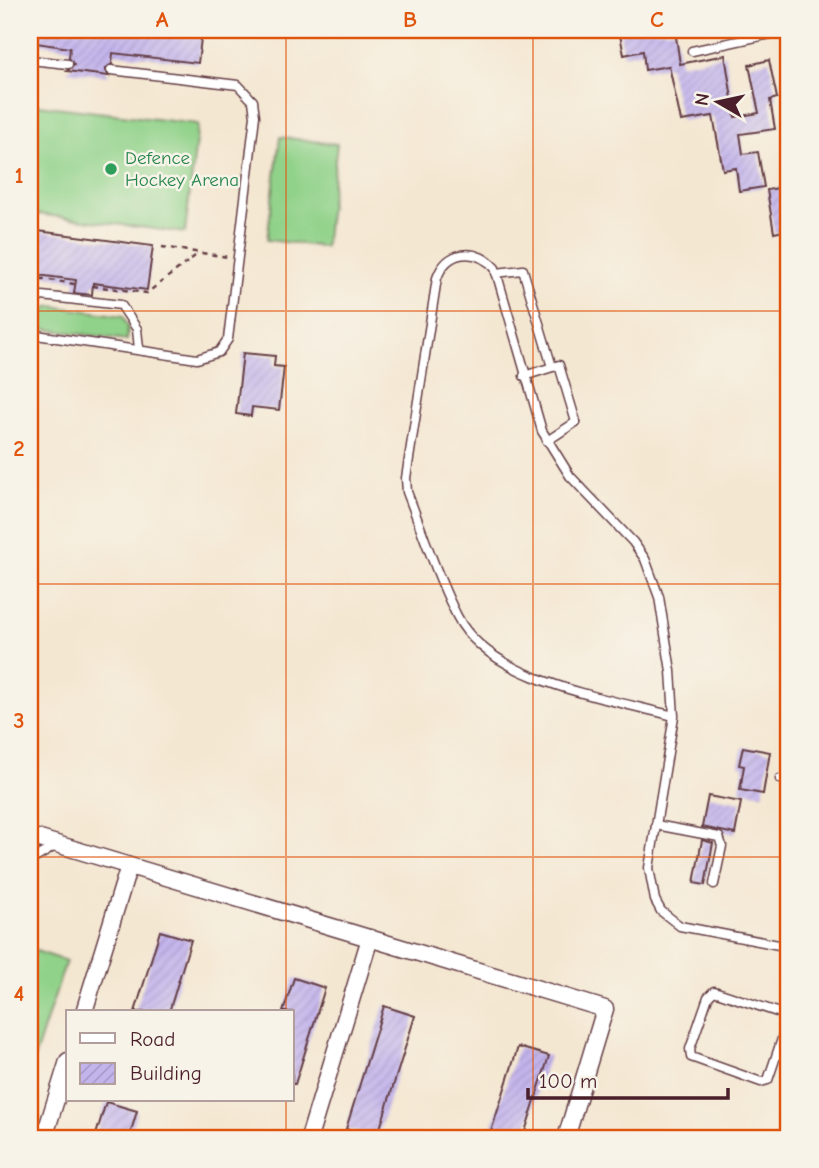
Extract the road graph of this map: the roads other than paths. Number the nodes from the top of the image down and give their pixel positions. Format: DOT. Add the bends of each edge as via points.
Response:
graph roads {
  1 [pos="789,30"];
  2 [pos="692,51"];
  3 [pos="30,60"];
  4 [pos="68,64"];
  5 [pos="111,70"];
  6 [pos="496,273"];
  7 [pos="30,303"];
  8 [pos="30,334"];
  9 [pos="139,349"];
  10 [pos="552,367"];
  11 [pos="524,376"];
  12 [pos="547,441"];
  13 [pos="674,716"];
  14 [pos="656,825"];
  15 [pos="30,836"];
  16 [pos="52,843"];
  17 [pos="30,860"];
  18 [pos="130,866"];
  19 [pos="714,884"];
  20 [pos="370,938"];
  21 [pos="789,947"];
  22 [pos="85,1010"];
  23 [pos="779,1050"];
  24 [pos="789,1053"];
  25 [pos="66,1067"];
  26 [pos="44,1138"];
  27 [pos="309,1138"];
  28 [pos="566,1138"];
  1 -- 2 [label="lane"];
  3 -- 4 [label="lane"];
  5 -- 9 [label="lane" via="238,85 253,101 256,116 228,339 219,352 197,359"];
  6 -- 10 [label="lane" via="523,270"];
  6 -- 11 [label="lane"];
  6 -- 13 [label="lane" via="486,259 465,255 449,257 437,278 406,469 407,492 422,530 457,617 503,664"];
  7 -- 9 [label="lane" via="42,296 121,305 137,329"];
  8 -- 9 [label="lane"];
  10 -- 11 [label="lane"];
  10 -- 12 [label="lane" via="559,365 576,422"];
  11 -- 12 [label="lane"];
  12 -- 13 [label="lane" via="570,476 634,542 654,578"];
  13 -- 14 [label="lane"];
  14 -- 19 [label="lane" via="721,839"];
  14 -- 21 [label="lane" via="650,885 668,919 680,926"];
  15 -- 16 [label="street"];
  16 -- 17 [label="lane" via="50,849"];
  16 -- 18 [label="street"];
  18 -- 20 [label="street"];
  18 -- 22 [label="street"];
  20 -- 27 [label="street"];
  20 -- 28 [label="street" via="605,1009"];
  23 -- 23 [label="lane" via="786,1015 714,991 689,1053 693,1059 761,1082 770,1077"];
  23 -- 24 [label="lane"];
  25 -- 26 [label="street"];
}
